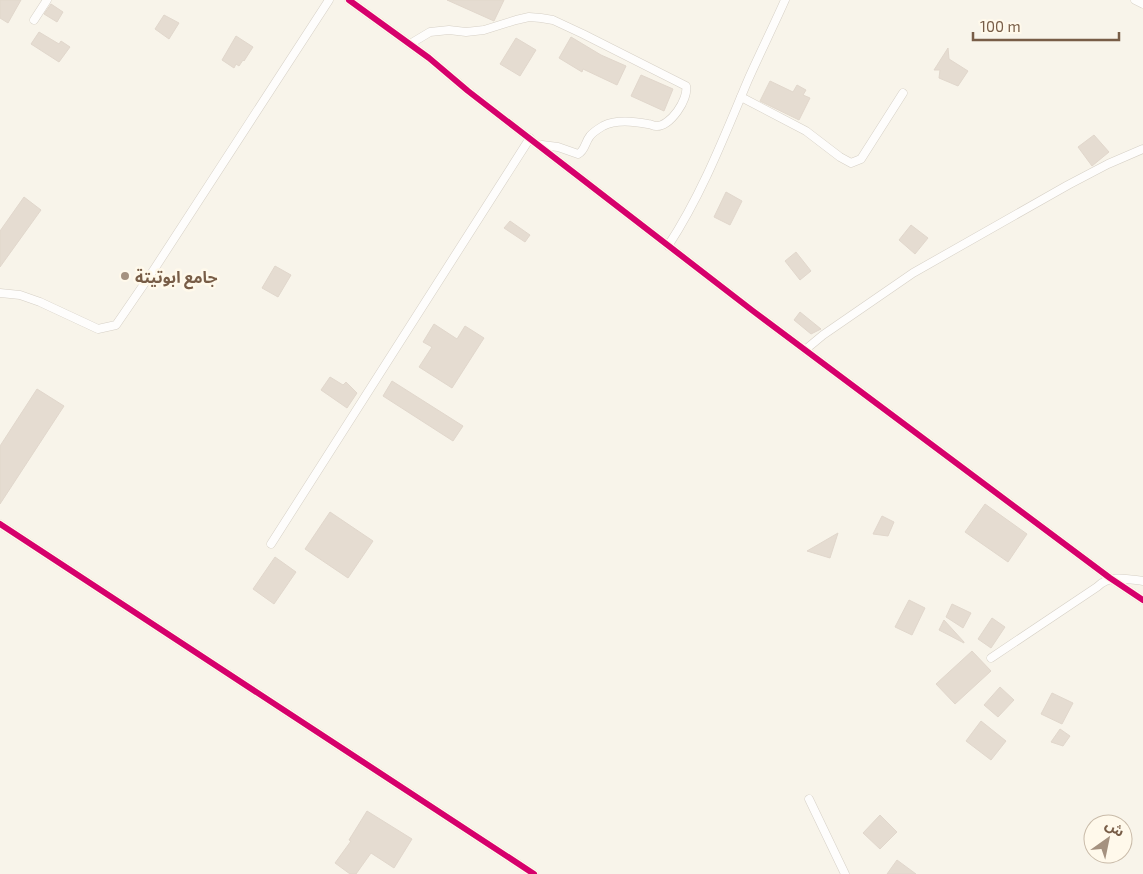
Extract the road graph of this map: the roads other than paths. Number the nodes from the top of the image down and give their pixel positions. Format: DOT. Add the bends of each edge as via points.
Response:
graph roads {
  1 [pos="46,0"];
  2 [pos="329,0"];
  3 [pos="349,0"];
  4 [pos="786,0"];
  5 [pos="1135,0"];
  6 [pos="1143,4"];
  7 [pos="34,20"];
  8 [pos="410,44"];
  9 [pos="903,93"];
  10 [pos="741,97"];
  11 [pos="530,138"];
  12 [pos="540,144"];
  13 [pos="1143,149"];
  14 [pos="668,246"];
  15 [pos="0,293"];
  16 [pos="805,350"];
  17 [pos="0,524"];
  18 [pos="271,544"];
  19 [pos="1110,578"];
  20 [pos="1143,581"];
  21 [pos="1143,600"];
  22 [pos="991,658"];
  23 [pos="809,799"];
  24 [pos="534,874"];
  25 [pos="845,874"];
  1 -- 7 [label="street"];
  2 -- 15 [label="street" via="116,326 98,329 40,302"];
  3 -- 8 [label="street"];
  4 -- 10 [label="street"];
  5 -- 6 [label="street"];
  8 -- 11 [label="street"];
  8 -- 12 [label="street" via="430,32 484,30 529,17 541,18 583,34 686,86 682,105 662,124 611,122 590,136 578,154"];
  9 -- 10 [label="street" via="861,159 851,163 806,131"];
  10 -- 14 [label="street" via="688,213"];
  11 -- 12 [label="street"];
  11 -- 18 [label="street"];
  12 -- 14 [label="street"];
  13 -- 16 [label="street" via="1068,185 914,274"];
  14 -- 16 [label="street"];
  16 -- 19 [label="street"];
  17 -- 24 [label="street"];
  19 -- 20 [label="street"];
  19 -- 21 [label="street"];
  19 -- 22 [label="street"];
  23 -- 25 [label="street"];
}
